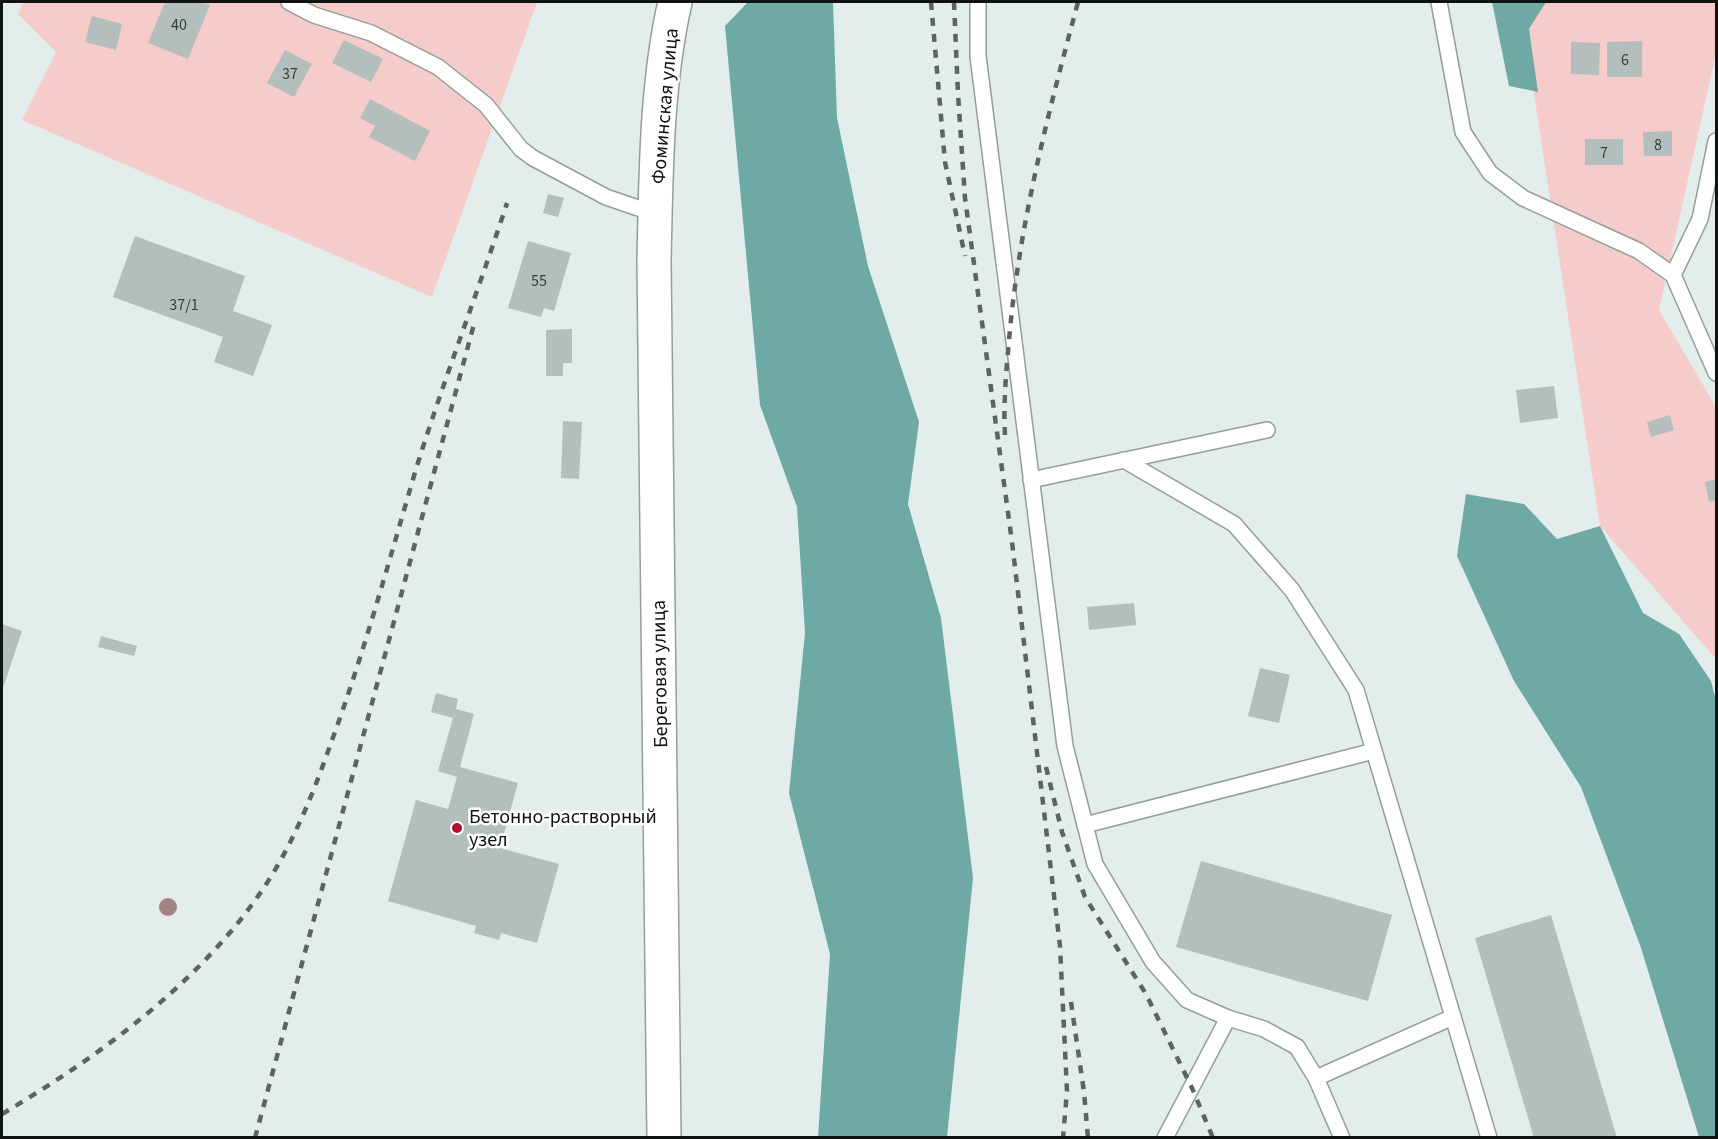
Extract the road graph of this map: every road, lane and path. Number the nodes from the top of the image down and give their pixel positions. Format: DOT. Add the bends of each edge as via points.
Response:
graph roads {
  1 [pos="289,2"];
  2 [pos="675,2"];
  3 [pos="978,2"];
  4 [pos="1439,2"];
  5 [pos="1716,141"];
  6 [pos="656,211"];
  7 [pos="1672,275"];
  8 [pos="1716,374"];
  9 [pos="1267,430"];
  10 [pos="1124,460"];
  11 [pos="1031,480"];
  12 [pos="1374,751"];
  13 [pos="1085,825"];
  14 [pos="1453,1017"];
  15 [pos="1228,1018"];
  16 [pos="1316,1078"];
  17 [pos="664,1137"];
  18 [pos="1165,1137"];
  19 [pos="1342,1137"];
  20 [pos="1489,1137"];
  1 -- 6 [label="lane" via="314,15 371,33 438,67 486,105 521,149 543,165 606,197"];
  2 -- 6 [label="street, Фоминская улица" via="664,66"];
  3 -- 11 [label="lane" via="978,56"];
  4 -- 7 [label="lane" via="1463,132 1490,173 1523,198 1639,251"];
  5 -- 7 [label="lane" via="1700,219"];
  6 -- 17 [label="street, Береговая улица"];
  7 -- 8 [label="lane"];
  9 -- 10 [label="lane"];
  10 -- 11 [label="lane"];
  10 -- 12 [label="lane" via="1234,524 1292,590 1356,690"];
  11 -- 13 [label="lane" via="1065,746"];
  12 -- 13 [label="lane"];
  12 -- 14 [label="lane"];
  13 -- 15 [label="lane" via="1095,864 1153,962 1187,1000"];
  14 -- 16 [label="lane"];
  14 -- 20 [label="lane"];
  15 -- 16 [label="lane" via="1264,1029 1297,1047"];
  15 -- 18 [label="lane"];
  16 -- 19 [label="lane"];
}
